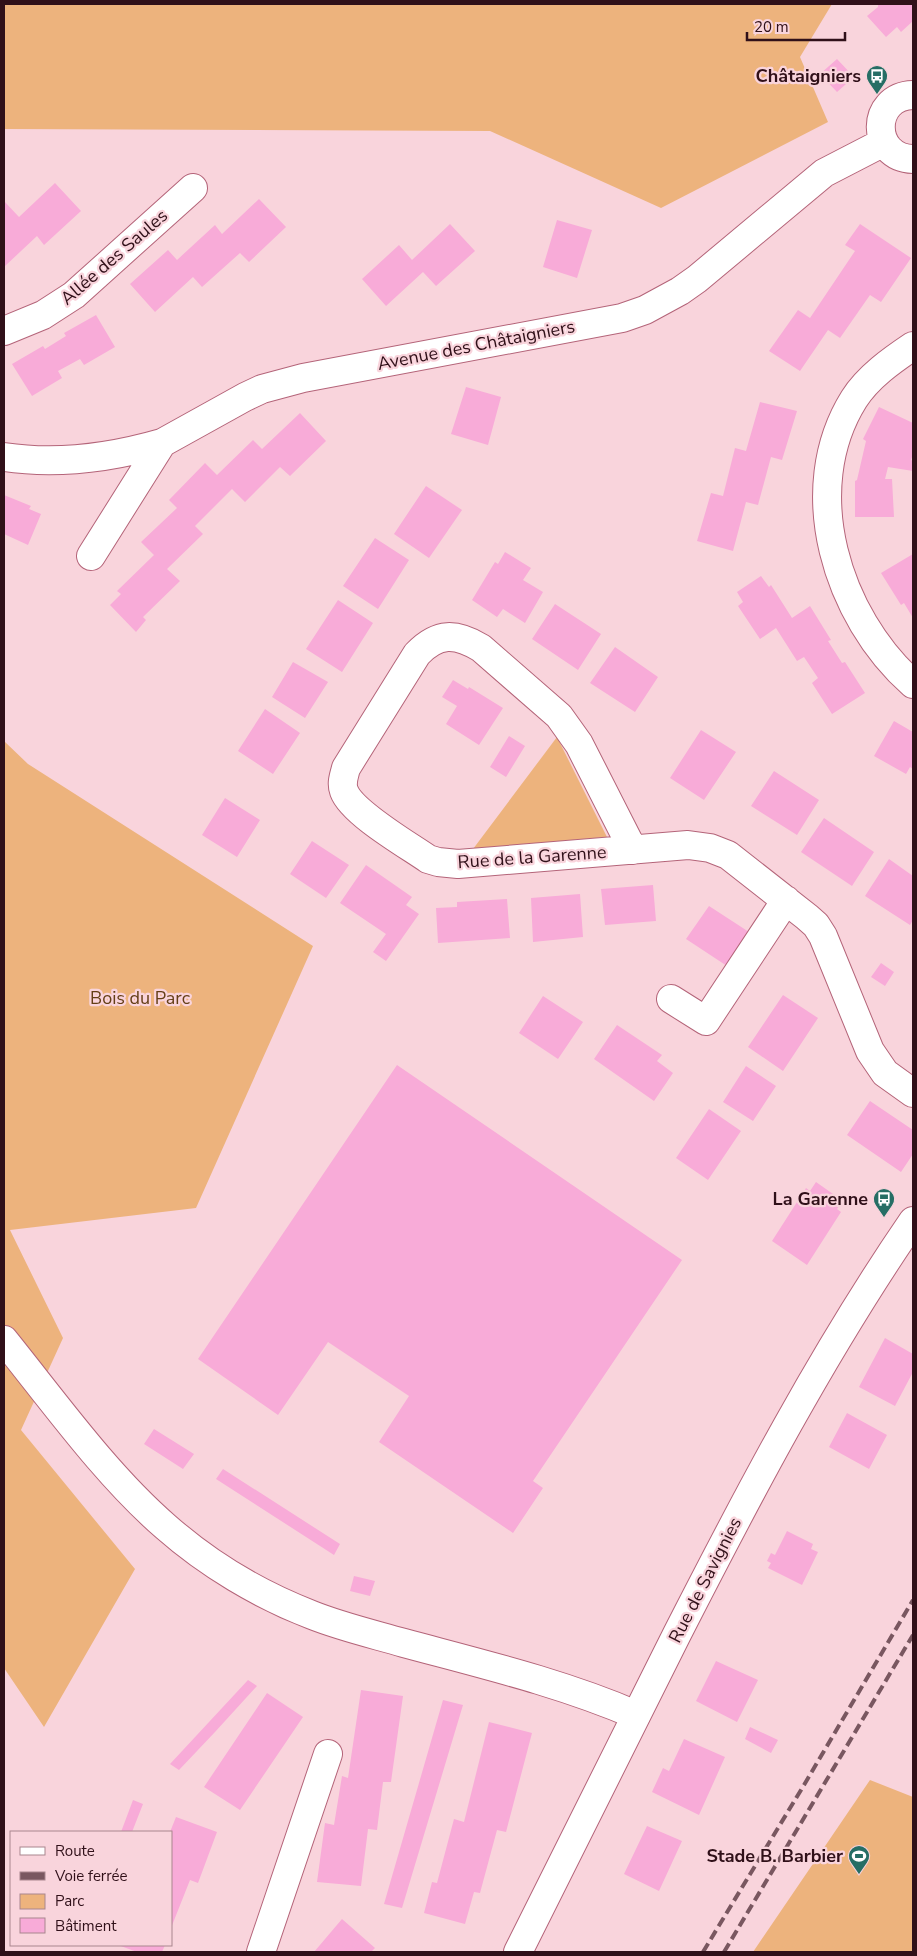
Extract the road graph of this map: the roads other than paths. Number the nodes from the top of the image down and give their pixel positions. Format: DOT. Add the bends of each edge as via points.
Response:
graph roads {
  1 [pos="913,95"];
  2 [pos="884,142"];
  3 [pos="913,159"];
  4 [pos="193,188"];
  5 [pos="4,331"];
  6 [pos="913,346"];
  7 [pos="162,443"];
  8 [pos="4,457"];
  9 [pos="91,556"];
  10 [pos="913,684"];
  11 [pos="633,850"];
  12 [pos="786,900"];
  13 [pos="671,999"];
  14 [pos="913,1093"];
  15 [pos="913,1221"];
  16 [pos="4,1340"];
  17 [pos="636,1715"];
  18 [pos="328,1754"];
  19 [pos="260,1952"];
  20 [pos="518,1952"];
  1 -- 2 [label="street" via="900,97 885,110 880,129"];
  2 -- 3 [label="street" via="898,156"];
  2 -- 7 [label="street, Avenue des Châtaigniers" via="824,173 697,279 645,310 622,318 281,383 245,397"];
  4 -- 5 [label="street, Allée des Saules" via="74,295 43,315"];
  6 -- 10 [label="street" via="882,369 855,397 837,433 831,454 827,495 836,560 852,601 874,642"];
  7 -- 8 [label="street" via="72,460"];
  7 -- 9 [label="street, Avenue des Châtaigniers"];
  11 -- 11 [label="street, Rue de la Garenne" via="569,727 481,648 457,637 436,640 417,654 346,768 342,780 355,808 428,859 438,862 458,864"];
  11 -- 12 [label="street, Rue de la Garenne" via="688,845 720,851"];
  12 -- 13 [label="street" via="706,1021"];
  12 -- 14 [label="street, Rue de la Garenne" via="823,936 876,1062 885,1073"];
  15 -- 17 [label="street, Rue de Savignies" via="852,1314 774,1448"];
  16 -- 17 [label="street" via="103,1462 136,1497 166,1527 223,1569 281,1602 313,1615 356,1630 556,1685"];
  17 -- 20 [label="street, Rue de Savignies"];
  18 -- 19 [label="street"];
}
